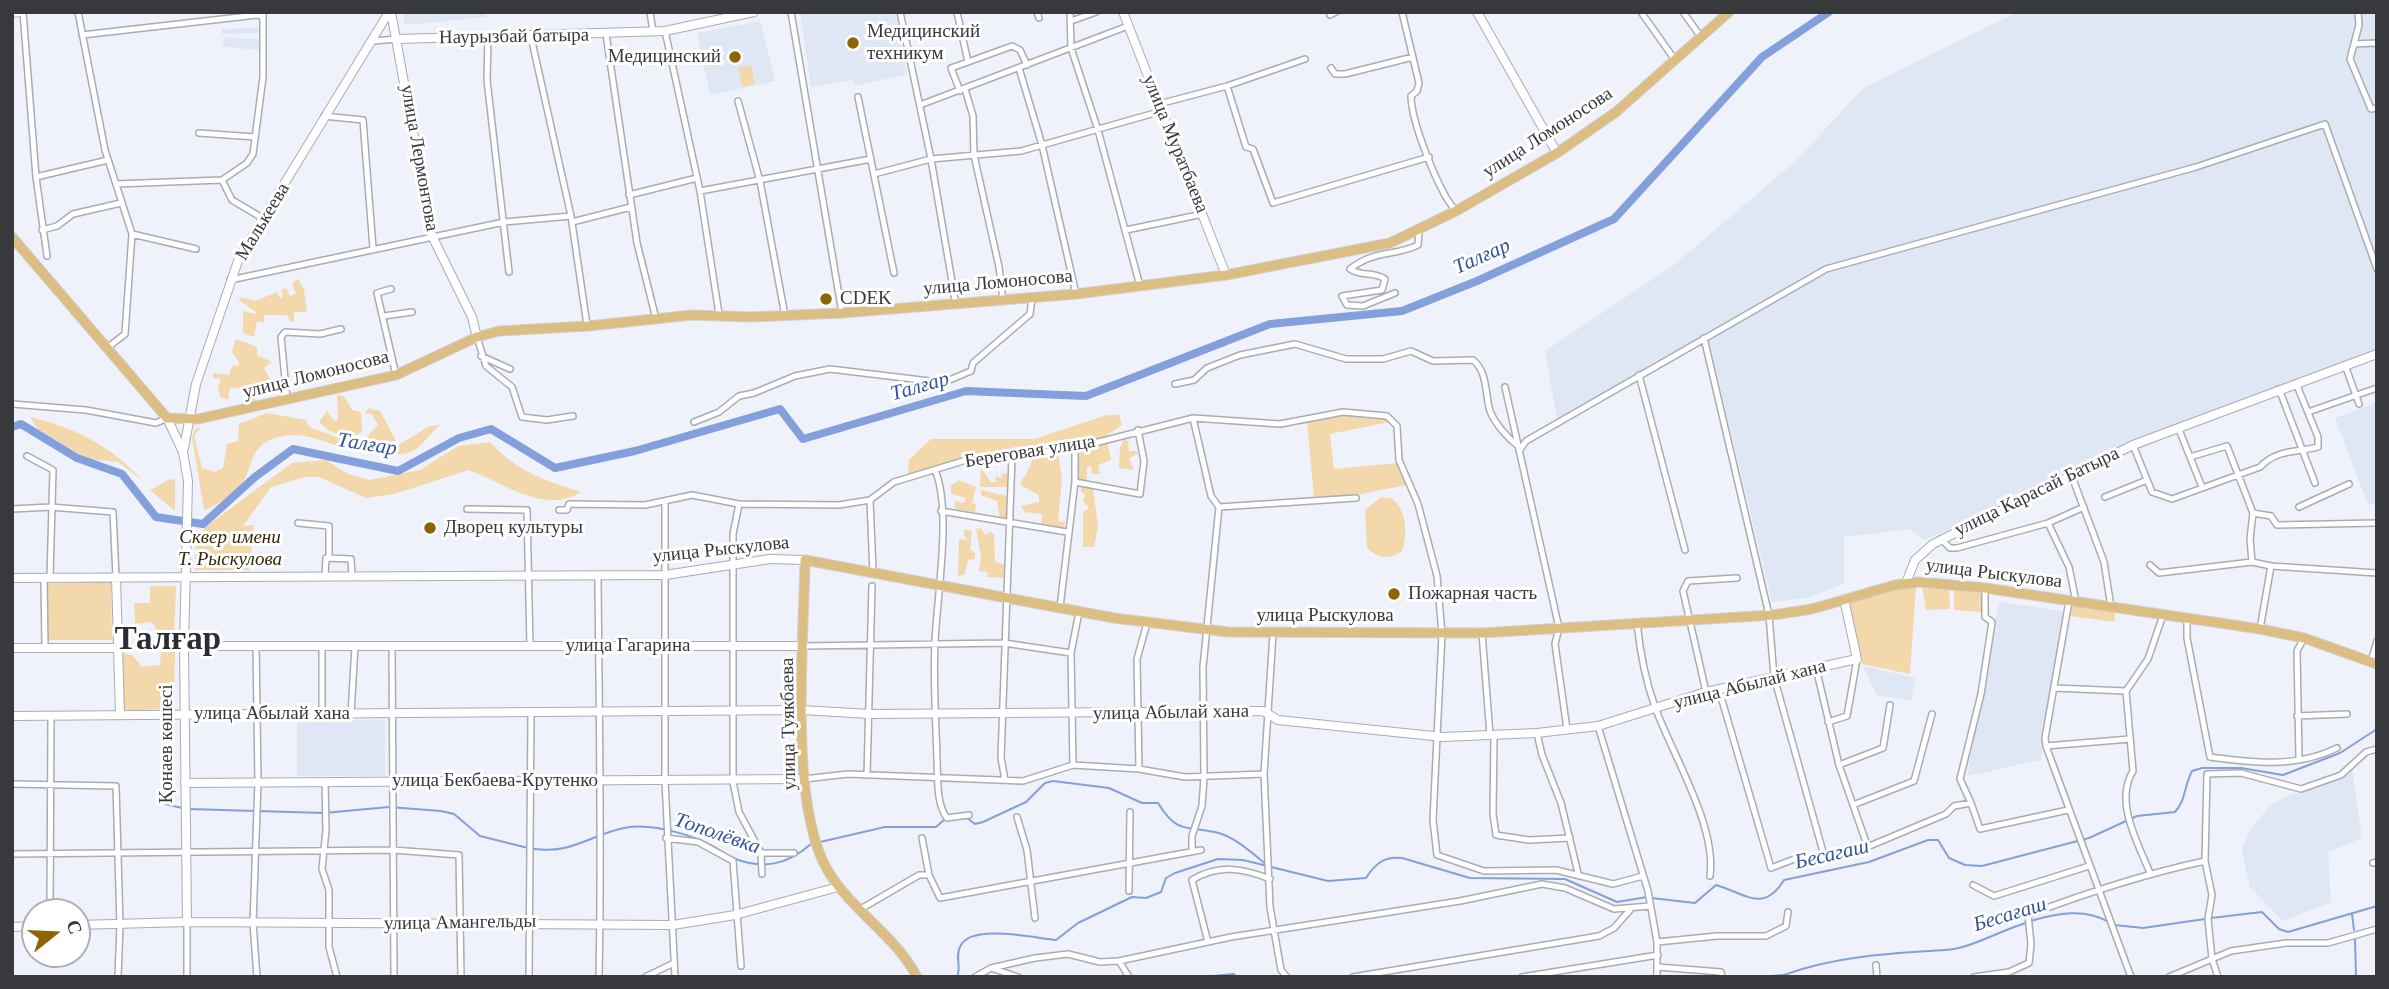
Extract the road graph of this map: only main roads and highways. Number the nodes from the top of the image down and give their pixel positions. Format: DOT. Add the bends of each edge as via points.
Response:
graph roads {
  1 [pos="1729,12"];
  2 [pos="12,237"];
  3 [pos="167,418"];
  4 [pos="805,559"];
  5 [pos="2374,663"];
  6 [pos="917,977"];
  1 -- 3 [label="main road, улица Ломоносова" via="1616,112 1557,153 1390,243 1226,275 1076,294 842,313 719,314 499,331 396,375 287,402 187,420"];
  2 -- 3 [label="main road, Қонаев көшесі"];
  4 -- 5 [label="main road, улица Рыскулова" via="1147,623 1273,634 1482,633 1769,615 1793,613 1906,583 1984,589 2260,629 2304,638"];
  4 -- 6 [label="main road, улица Туякбаева" via="804,779 819,855 838,887 906,959"];
}
